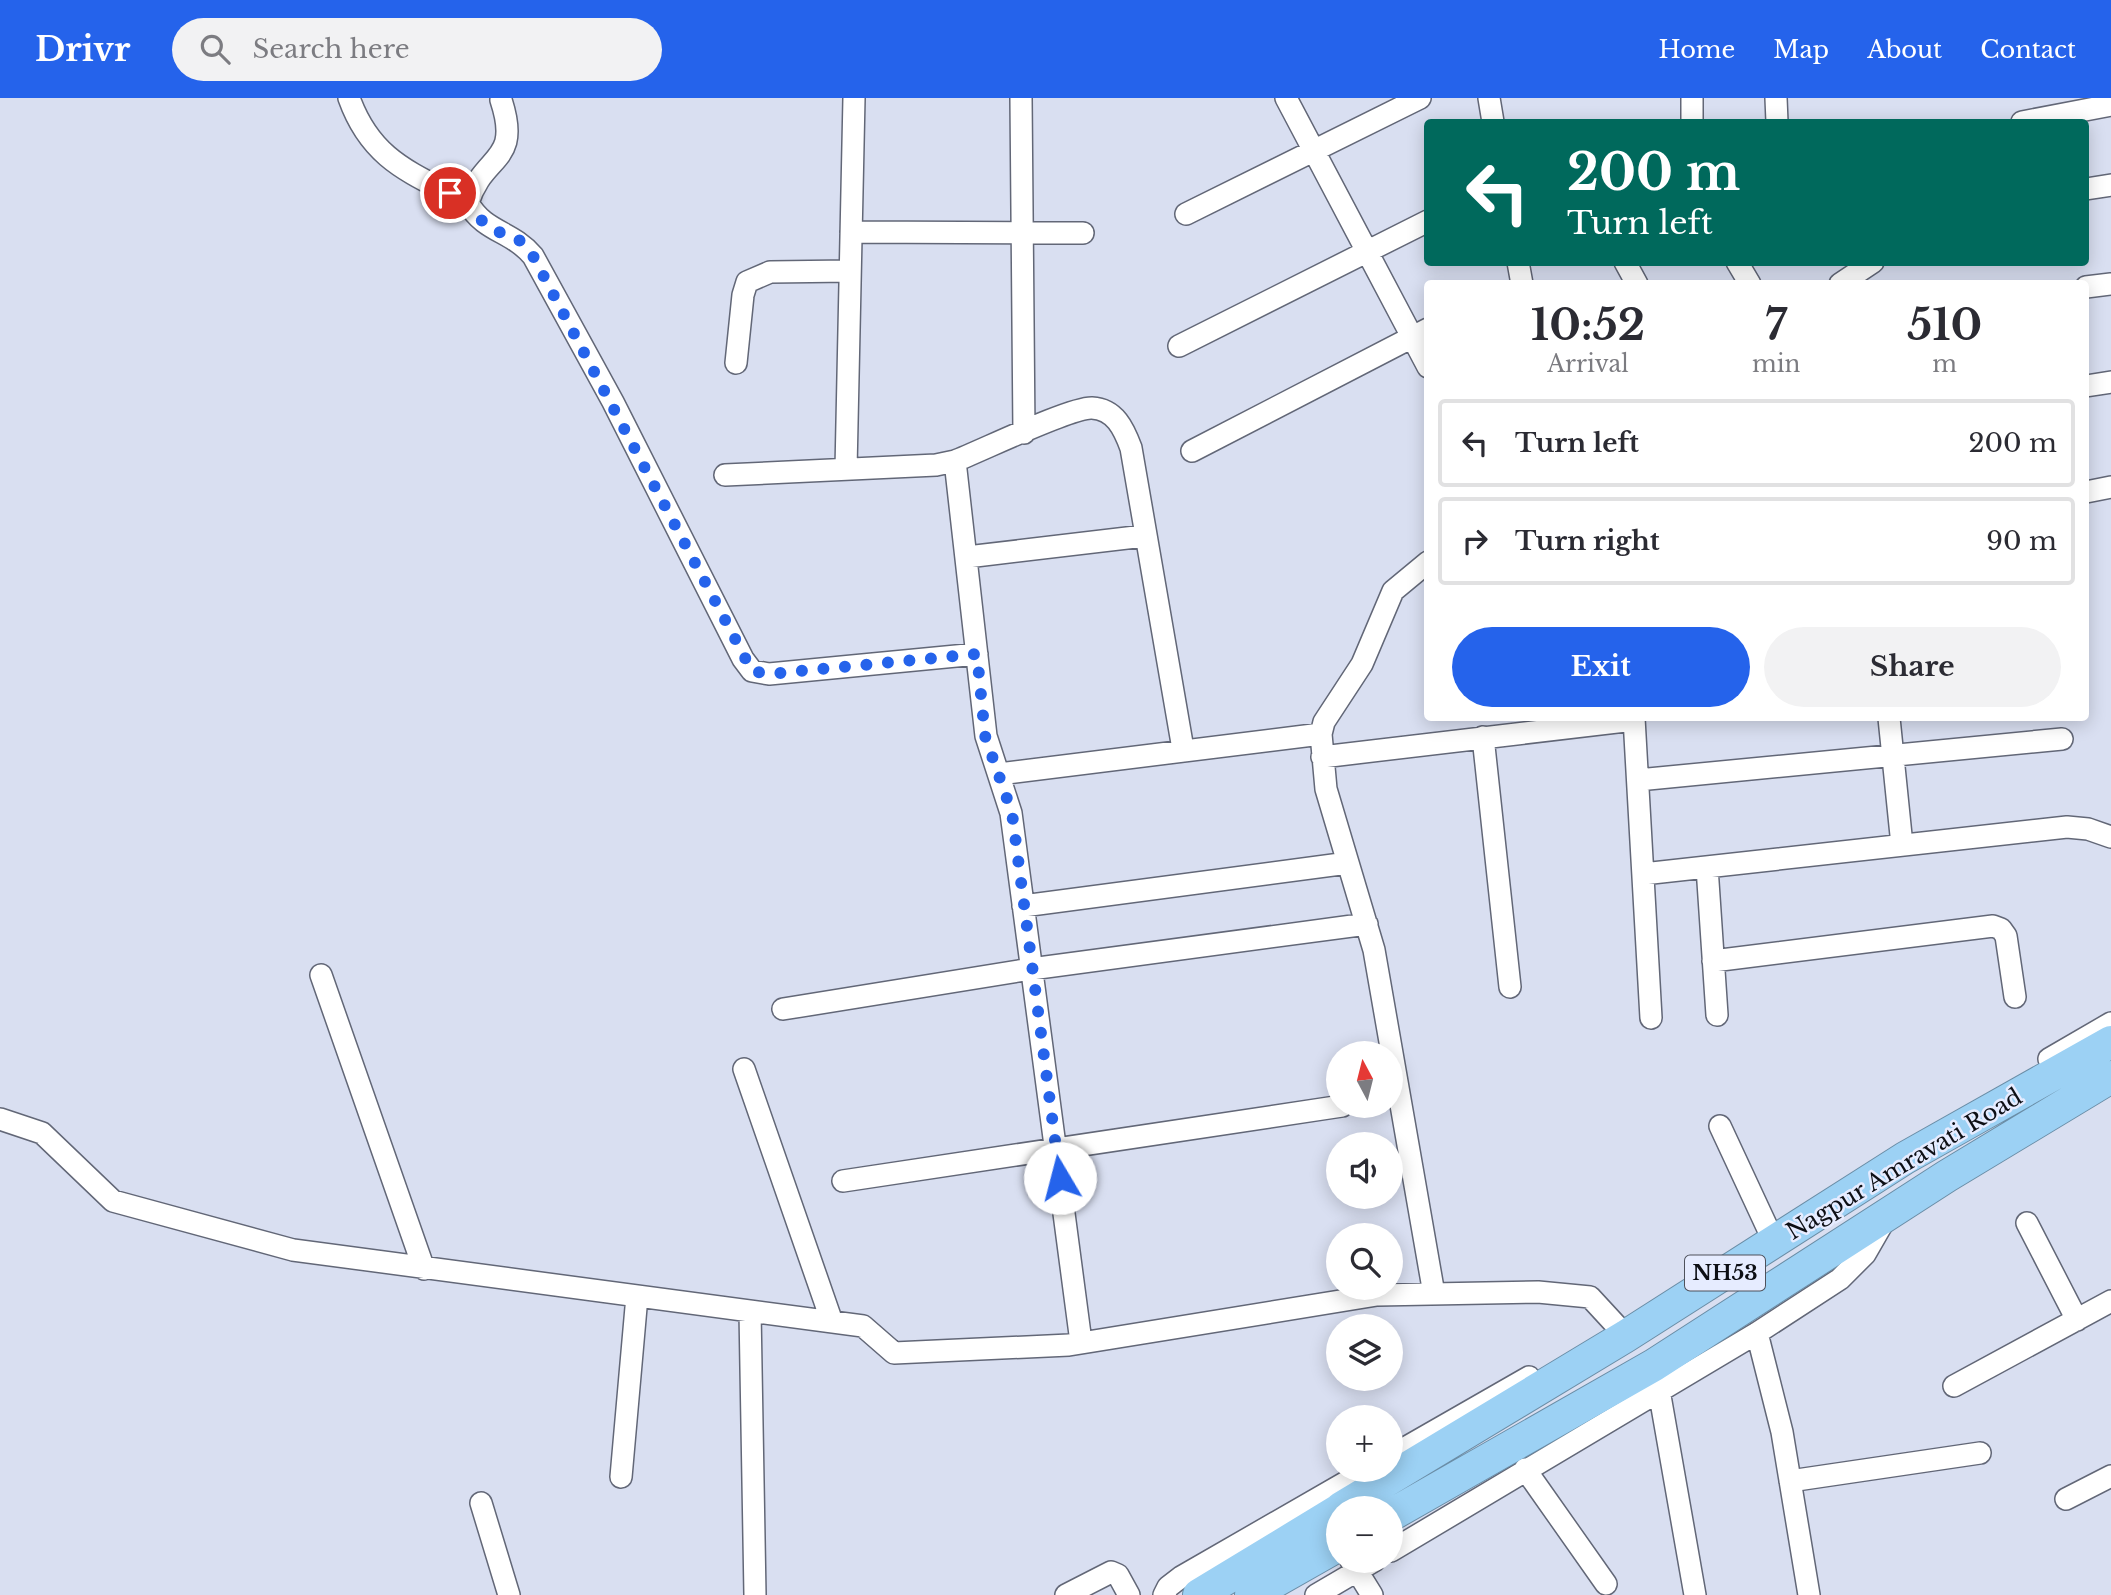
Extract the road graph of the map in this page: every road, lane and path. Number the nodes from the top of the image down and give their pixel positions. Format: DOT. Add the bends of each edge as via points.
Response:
graph roads {
  1 [pos="349,98"];
  2 [pos="854,98"];
  3 [pos="1021,98"];
  4 [pos="1286,98"];
  5 [pos="1420,98"];
  6 [pos="1489,98"];
  7 [pos="1692,98"];
  8 [pos="1776,98"];
  9 [pos="501,100"];
  10 [pos="2109,103"];
  11 [pos="1389,105"];
  12 [pos="1492,119"];
  13 [pos="1692,119"];
  14 [pos="1777,119"];
  15 [pos="2036,119"];
  16 [pos="1314,151"];
  17 [pos="2111,185"];
  18 [pos="2089,189"];
  19 [pos="468,203"];
  20 [pos="1186,214"];
  21 [pos="1424,222"];
  22 [pos="851,232"];
  23 [pos="1021,233"];
  24 [pos="1083,233"];
  25 [pos="1366,251"];
  26 [pos="1866,266"];
  27 [pos="850,271"];
  28 [pos="1846,280"];
  29 [pos="2111,284"];
  30 [pos="2089,287"];
  31 [pos="1419,333"];
  32 [pos="1180,346"];
  33 [pos="1424,352"];
  34 [pos="736,363"];
  35 [pos="2111,382"];
  36 [pos="2089,386"];
  37 [pos="1024,433"];
  38 [pos="1192,451"];
  39 [pos="955,461"];
  40 [pos="846,469"];
  41 [pos="725,475"];
  42 [pos="2111,487"];
  43 [pos="2089,491"];
  44 [pos="1144,536"];
  45 [pos="967,557"];
  46 [pos="1424,565"];
  47 [pos="977,654"];
  48 [pos="1596,721"];
  49 [pos="1634,721"];
  50 [pos="1889,721"];
  51 [pos="1520,725"];
  52 [pos="1321,734"];
  53 [pos="1483,737"];
  54 [pos="2063,739"];
  55 [pos="1183,749"];
  56 [pos="1892,755"];
  57 [pos="1322,757"];
  58 [pos="999,774"];
  59 [pos="1637,780"];
  60 [pos="2111,837"];
  61 [pos="1902,845"];
  62 [pos="1348,863"];
  63 [pos="1707,866"];
  64 [pos="1643,874"];
  65 [pos="1023,906"];
  66 [pos="1367,924"];
  67 [pos="1713,961"];
  68 [pos="1031,969"];
  69 [pos="321,975"];
  70 [pos="1510,987"];
  71 [pos="2015,997"];
  72 [pos="783,1009"];
  73 [pos="1717,1015"];
  74 [pos="1651,1018"];
  75 [pos="2111,1023"];
  76 [pos="1386,1041"];
  77 [pos="2111,1042"];
  78 [pos="744,1069"];
  79 [pos="2111,1077"];
  80 [pos="1326,1108"];
  81 [pos="1400,1118"];
  82 [pos="0,1119"];
  83 [pos="1720,1126"];
  84 [pos="1056,1150"];
  85 [pos="843,1181"];
  86 [pos="1889,1214"];
  87 [pos="2027,1223"];
  88 [pos="1771,1235"];
  89 [pos="424,1269"];
  90 [pos="1434,1294"];
  91 [pos="637,1296"];
  92 [pos="2111,1301"];
  93 [pos="750,1311"];
  94 [pos="2077,1320"];
  95 [pos="832,1322"];
  96 [pos="1621,1331"];
  97 [pos="1757,1333"];
  98 [pos="1081,1342"];
  99 [pos="1954,1386"];
  100 [pos="1658,1390"];
  101 [pos="1403,1449"];
  102 [pos="1980,1453"];
  103 [pos="1525,1469"];
  104 [pos="2111,1476"];
  105 [pos="621,1477"];
  106 [pos="1790,1480"];
  107 [pos="1346,1482"];
  108 [pos="1361,1496"];
  109 [pos="2066,1499"];
  110 [pos="481,1503"];
  111 [pos="1403,1508"];
  112 [pos="1326,1518"];
  113 [pos="1403,1543"];
  114 [pos="1326,1552"];
  115 [pos="1348,1573"];
  116 [pos="1364,1573"];
  117 [pos="1606,1584"];
  118 [pos="509,1595"];
  119 [pos="755,1595"];
  120 [pos="1066,1595"];
  121 [pos="1129,1595"];
  122 [pos="1164,1595"];
  123 [pos="1199,1595"];
  124 [pos="1251,1595"];
  125 [pos="1316,1595"];
  126 [pos="1372,1595"];
  127 [pos="1695,1595"];
  128 [pos="1810,1595"];
  1 -- 19 [label="street" via="368,139 384,156"];
  2 -- 22 [label="street"];
  3 -- 23 [label="street"];
  4 -- 16 [label="street"];
  5 -- 11 [label="street"];
  6 -- 12 [label="street"];
  7 -- 13 [label="street"];
  8 -- 14 [label="street"];
  9 -- 19 [label="street" via="509,125 507,142 472,189"];
  10 -- 15 [label="street"];
  11 -- 16 [label="street"];
  16 -- 20 [label="street"];
  16 -- 25 [label="street"];
  17 -- 18 [label="street"];
  19 -- 47 [label="street" via="476,216 519,240 533,256 752,671 769,674"];
  21 -- 25 [label="street"];
  22 -- 23 [label="street"];
  22 -- 27 [label="street"];
  23 -- 24 [label="street"];
  23 -- 37 [label="street"];
  25 -- 31 [label="street"];
  25 -- 32 [label="street"];
  26 -- 28 [label="street"];
  27 -- 34 [label="street" via="770,272 747,282"];
  27 -- 40 [label="street"];
  29 -- 30 [label="street"];
  31 -- 33 [label="street"];
  31 -- 38 [label="street"];
  35 -- 36 [label="street"];
  37 -- 39 [label="street"];
  37 -- 44 [label="street" via="1091,408 1111,414 1123,426 1130,448"];
  39 -- 40 [label="street"];
  39 -- 45 [label="street"];
  40 -- 41 [label="street"];
  42 -- 43 [label="street"];
  44 -- 45 [label="street"];
  44 -- 55 [label="street"];
  45 -- 47 [label="street"];
  46 -- 52 [label="street" via="1393,591 1362,664"];
  47 -- 58 [label="street" via="985,736"];
  48 -- 51 [label="street"];
  49 -- 59 [label="street"];
  50 -- 56 [label="street"];
  51 -- 53 [label="street"];
  52 -- 55 [label="street"];
  52 -- 57 [label="street"];
  53 -- 57 [label="street"];
  53 -- 70 [label="street"];
  54 -- 56 [label="street"];
  55 -- 58 [label="street"];
  56 -- 59 [label="street"];
  56 -- 61 [label="street"];
  57 -- 62 [label="street" via="1326,789"];
  58 -- 65 [label="street" via="1012,813"];
  59 -- 64 [label="street"];
  60 -- 61 [label="street" via="2067,827"];
  61 -- 63 [label="street"];
  62 -- 65 [label="street"];
  62 -- 66 [label="street"];
  63 -- 64 [label="street"];
  63 -- 67 [label="street"];
  64 -- 74 [label="street"];
  65 -- 68 [label="street"];
  66 -- 68 [label="street"];
  66 -- 76 [label="street"];
  67 -- 71 [label="street" via="1993,926 2006,936"];
  67 -- 73 [label="street"];
  68 -- 72 [label="street"];
  68 -- 84 [label="street"];
  69 -- 89 [label="street"];
  75 -- 88 [label="street"];
  77 -- 88 [label="highway, Nagpur Amravati Road / NH53"];
  78 -- 95 [label="street"];
  79 -- 86 [label="highway, Nagpur Amravati Road / NH53"];
  80 -- 84 [label="street"];
  81 -- 90 [label="street"];
  82 -- 89 [label="street" via="42,1133 113,1201 293,1250"];
  83 -- 88 [label="street"];
  84 -- 85 [label="street"];
  84 -- 98 [label="street"];
  86 -- 97 [label="street" via="1854,1268"];
  86 -- 111 [label="highway, Nagpur Amravati Road / NH53" via="1654,1365"];
  87 -- 94 [label="street"];
  88 -- 96 [label="highway, Nagpur Amravati Road / NH53"];
  89 -- 91 [label="street"];
  90 -- 96 [label="street" via="1538,1292 1590,1297"];
  90 -- 98 [label="street" via="1377,1295"];
  91 -- 93 [label="street"];
  91 -- 105 [label="street"];
  92 -- 94 [label="street"];
  93 -- 95 [label="street"];
  93 -- 119 [label="street"];
  94 -- 99 [label="street"];
  95 -- 98 [label="street" via="863,1326 894,1353"];
  96 -- 101 [label="street"];
  96 -- 108 [label="highway, Nagpur Amravati Road / NH53"];
  97 -- 100 [label="street"];
  97 -- 106 [label="street"];
  100 -- 103 [label="street"];
  100 -- 127 [label="street"];
  102 -- 106 [label="street"];
  103 -- 113 [label="street"];
  103 -- 117 [label="street"];
  104 -- 109 [label="street"];
  106 -- 128 [label="street"];
  107 -- 122 [label="street" via="1181,1577"];
  110 -- 118 [label="street"];
  112 -- 123 [label="highway, Nagpur Amravati Road / NH53"];
  114 -- 124 [label="highway"];
  115 -- 125 [label="street"];
  116 -- 126 [label="street"];
  120 -- 121 [label="street" via="1111,1572 1118,1575"];
}
